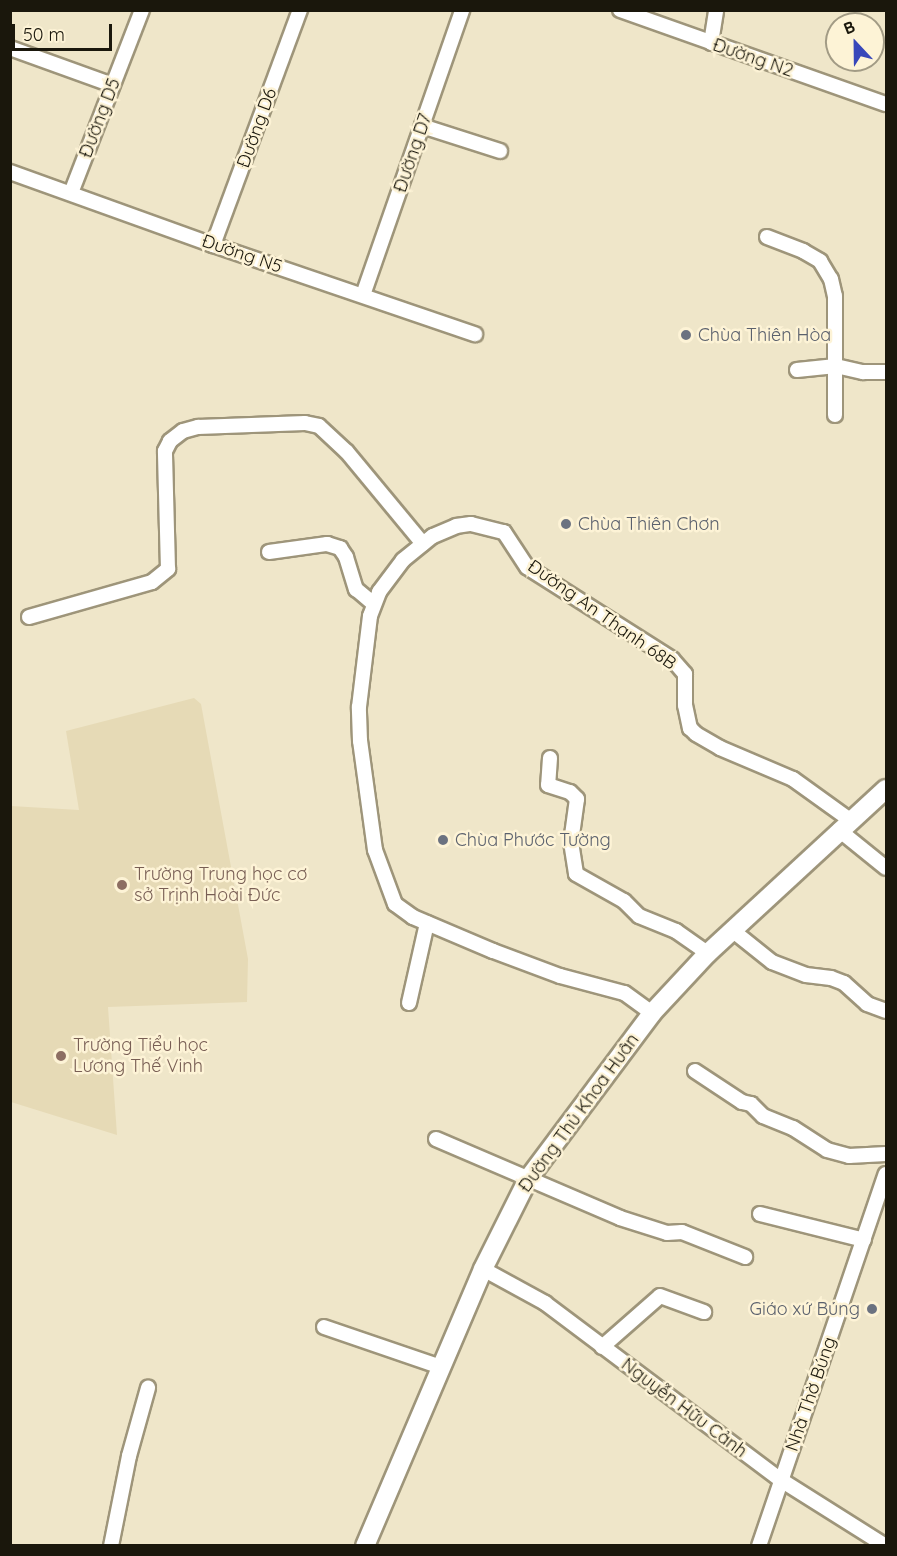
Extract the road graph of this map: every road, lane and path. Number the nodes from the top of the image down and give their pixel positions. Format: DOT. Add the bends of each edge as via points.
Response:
graph roads {
  1 [pos="142,10"];
  2 [pos="300,10"];
  3 [pos="462,10"];
  4 [pos="620,10"];
  5 [pos="716,10"];
  6 [pos="711,43"];
  7 [pos="10,48"];
  8 [pos="113,85"];
  9 [pos="886,104"];
  10 [pos="422,126"];
  11 [pos="500,151"];
  12 [pos="10,172"];
  13 [pos="70,193"];
  14 [pos="767,237"];
  15 [pos="213,245"];
  16 [pos="363,295"];
  17 [pos="475,334"];
  18 [pos="836,366"];
  19 [pos="797,370"];
  20 [pos="886,372"];
  21 [pos="835,415"];
  22 [pos="423,544"];
  23 [pos="269,552"];
  24 [pos="374,604"];
  25 [pos="29,617"];
  26 [pos="550,758"];
  27 [pos="886,789"];
  28 [pos="845,825"];
  29 [pos="886,868"];
  30 [pos="427,923"];
  31 [pos="732,930"];
  32 [pos="708,953"];
  33 [pos="409,1003"];
  34 [pos="886,1011"];
  35 [pos="652,1013"];
  36 [pos="695,1071"];
  37 [pos="436,1139"];
  38 [pos="886,1154"];
  39 [pos="886,1174"];
  40 [pos="528,1179"];
  41 [pos="760,1214"];
  42 [pos="864,1240"];
  43 [pos="745,1257"];
  44 [pos="483,1269"];
  45 [pos="704,1312"];
  46 [pos="324,1327"];
  47 [pos="602,1347"];
  48 [pos="441,1367"];
  49 [pos="148,1388"];
  50 [pos="781,1480"];
  51 [pos="111,1545"];
  52 [pos="365,1545"];
  53 [pos="759,1545"];
  54 [pos="886,1545"];
  1 -- 8 [label="street, Đường D5"];
  2 -- 15 [label="street, Đường D6"];
  3 -- 10 [label="street, Đường D7"];
  4 -- 6 [label="street, Đường N2"];
  5 -- 6 [label="street"];
  6 -- 9 [label="street, Đường N2"];
  7 -- 8 [label="street"];
  8 -- 13 [label="street, Đường D5"];
  10 -- 11 [label="street"];
  10 -- 16 [label="street, Đường D7"];
  12 -- 13 [label="street, Đường N5"];
  13 -- 15 [label="street, Đường N5"];
  14 -- 18 [label="street" via="803,251 828,271 835,297"];
  15 -- 16 [label="street, Đường N5"];
  16 -- 17 [label="street, Đường N5"];
  18 -- 19 [label="street"];
  18 -- 20 [label="street"];
  18 -- 21 [label="street"];
  22 -- 24 [label="street, Đường An Thạnh 68B" via="403,560"];
  22 -- 25 [label="street" via="347,452 319,426 305,423 198,427 183,431 165,451 168,569 152,582"];
  22 -- 28 [label="street, Đường An Thạnh 68B" via="456,526 471,524 504,532 527,567 672,659 685,674 685,705 690,728 696,734 793,778"];
  23 -- 24 [label="street" via="327,544 340,548 356,589"];
  24 -- 30 [label="street, Đường An Thạnh 68B" via="364,650 359,707 375,850 395,904"];
  26 -- 32 [label="street" via="549,785 570,792 577,799 571,842 576,874 624,901 639,916 676,931"];
  27 -- 28 [label="main road, Đường Thủ Khoa Huân"];
  28 -- 29 [label="street, Đường An Thạnh 68B"];
  28 -- 31 [label="main road, Đường Thủ Khoa Huân"];
  30 -- 33 [label="street"];
  30 -- 35 [label="street, Đường An Thạnh 68B" via="560,976 624,993"];
  31 -- 32 [label="main road, Đường Thủ Khoa Huân"];
  31 -- 34 [label="street" via="787,970 838,980 867,1004"];
  32 -- 35 [label="main road, Đường Thủ Khoa Huân"];
  35 -- 40 [label="main road, Đường Thủ Khoa Huân"];
  36 -- 38 [label="street" via="751,1104 763,1116 793,1128 827,1150 849,1156"];
  37 -- 40 [label="street"];
  39 -- 42 [label="street, Nhà Thờ Búng"];
  40 -- 43 [label="street" via="620,1218 667,1233 682,1232"];
  40 -- 44 [label="main road, Đường Thủ Khoa Huân"];
  41 -- 42 [label="street"];
  42 -- 50 [label="street, Nhà Thờ Búng"];
  44 -- 47 [label="street, Nguyễn Hữu Cảnh" via="545,1303"];
  44 -- 48 [label="main road, Đường Thủ Khoa Huân"];
  45 -- 47 [label="street" via="660,1296"];
  46 -- 48 [label="street"];
  47 -- 50 [label="street, Nguyễn Hữu Cảnh"];
  48 -- 52 [label="main road, Đường Thủ Khoa Huân"];
  49 -- 51 [label="street"];
  50 -- 53 [label="street, Nhà Thờ Búng"];
  50 -- 54 [label="street, Nguyễn Hữu Cảnh"];
}
